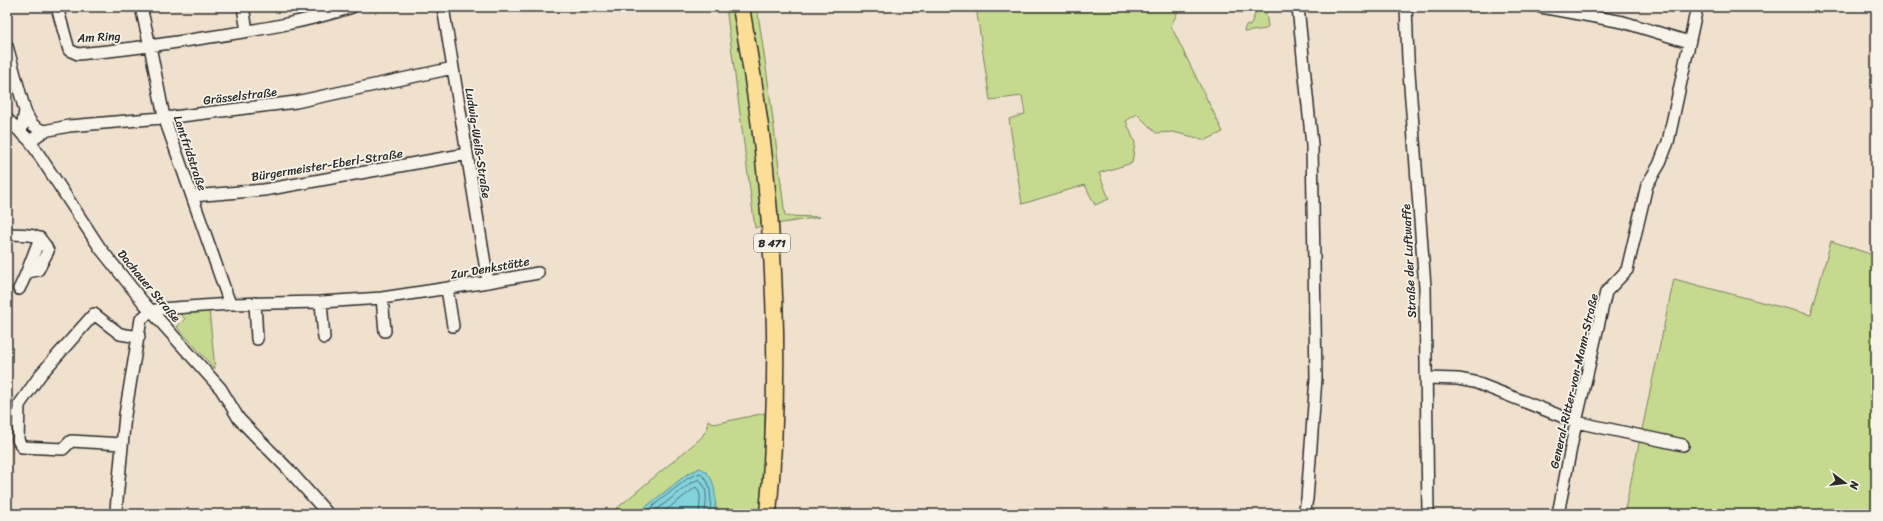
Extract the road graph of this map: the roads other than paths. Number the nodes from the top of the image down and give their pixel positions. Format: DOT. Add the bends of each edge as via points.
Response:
graph roads {
  1 [pos="57,7"];
  2 [pos="141,7"];
  3 [pos="243,7"];
  4 [pos="352,7"];
  5 [pos="444,7"];
  6 [pos="741,7"];
  7 [pos="1298,7"];
  8 [pos="1406,7"];
  9 [pos="1541,7"];
  10 [pos="1697,7"];
  11 [pos="247,32"];
  12 [pos="1689,42"];
  13 [pos="7,46"];
  14 [pos="150,46"];
  15 [pos="453,68"];
  16 [pos="25,111"];
  17 [pos="164,117"];
  18 [pos="7,120"];
  19 [pos="44,131"];
  20 [pos="21,133"];
  21 [pos="30,141"];
  22 [pos="467,154"];
  23 [pos="192,196"];
  24 [pos="7,234"];
  25 [pos="538,273"];
  26 [pos="488,282"];
  27 [pos="19,288"];
  28 [pos="447,289"];
  29 [pos="382,298"];
  30 [pos="321,302"];
  31 [pos="255,303"];
  32 [pos="230,304"];
  33 [pos="151,311"];
  34 [pos="453,326"];
  35 [pos="385,331"];
  36 [pos="139,337"];
  37 [pos="324,338"];
  38 [pos="257,339"];
  39 [pos="1426,378"];
  40 [pos="1576,422"];
  41 [pos="122,444"];
  42 [pos="1682,446"];
  43 [pos="116,510"];
  44 [pos="328,514"];
  45 [pos="768,514"];
  46 [pos="1304,514"];
  47 [pos="1428,514"];
  48 [pos="1558,514"];
  1 -- 14 [label="street, Am Ring" via="69,50 78,54"];
  2 -- 14 [label="street, Lantfridstraße"];
  3 -- 11 [label="street"];
  4 -- 11 [label="street" via="320,17"];
  5 -- 15 [label="street, Ludwig-Weiß-Straße"];
  6 -- 45 [label="highway, B 471" via="765,168 776,315 772,473"];
  7 -- 46 [label="street" via="1312,145 1316,378"];
  8 -- 39 [label="street, Straße der Luftwaffe" via="1423,240"];
  9 -- 12 [label="street" via="1632,24"];
  10 -- 12 [label="street, General-Ritter-von-Mann-Straße"];
  11 -- 14 [label="street"];
  12 -- 40 [label="street, General-Ritter-von-Mann-Straße" via="1668,142 1659,165 1647,185 1627,270 1606,292"];
  13 -- 16 [label="street"];
  14 -- 17 [label="street, Lantfridstraße"];
  15 -- 17 [label="street, Grässelstraße" via="296,102"];
  15 -- 22 [label="street, Ludwig-Weiß-Straße"];
  16 -- 19 [label="street" via="30,124"];
  16 -- 20 [label="street"];
  17 -- 19 [label="street, Grässelstraße" via="69,126"];
  17 -- 23 [label="street, Lantfridstraße"];
  18 -- 20 [label="street, Dachauer Straße"];
  19 -- 21 [label="street, Grässelstraße"];
  20 -- 21 [label="street, Dachauer Straße"];
  21 -- 33 [label="street, Dachauer Straße" via="100,248"];
  22 -- 23 [label="street, Bürgermeister-Eberl-Straße" via="264,190"];
  22 -- 26 [label="street, Ludwig-Weiß-Straße"];
  23 -- 32 [label="street, Lantfridstraße"];
  24 -- 27 [label="street" via="40,238 28,272"];
  25 -- 26 [label="street, Zur Denkstätte"];
  26 -- 28 [label="street, Zur Denkstätte"];
  28 -- 29 [label="street, Zur Denkstätte"];
  28 -- 34 [label="street, Zur Denkstätte"];
  29 -- 30 [label="street, Zur Denkstätte"];
  29 -- 35 [label="street"];
  30 -- 31 [label="street, Zur Denkstätte"];
  30 -- 37 [label="street"];
  31 -- 32 [label="street, Zur Denkstätte"];
  31 -- 38 [label="street"];
  32 -- 33 [label="street, Zur Denkstätte"];
  33 -- 36 [label="street" via="141,320"];
  33 -- 44 [label="street, Dachauer Straße" via="221,389 239,419"];
  36 -- 41 [label="street"];
  36 -- 41 [label="street" via="120,334 94,314 41,374 19,405 18,440 22,447 63,449 71,441"];
  39 -- 40 [label="street" via="1474,382"];
  39 -- 47 [label="street, Straße der Luftwaffe"];
  40 -- 42 [label="street"];
  40 -- 48 [label="street, General-Ritter-von-Mann-Straße"];
  41 -- 43 [label="street"];
}
